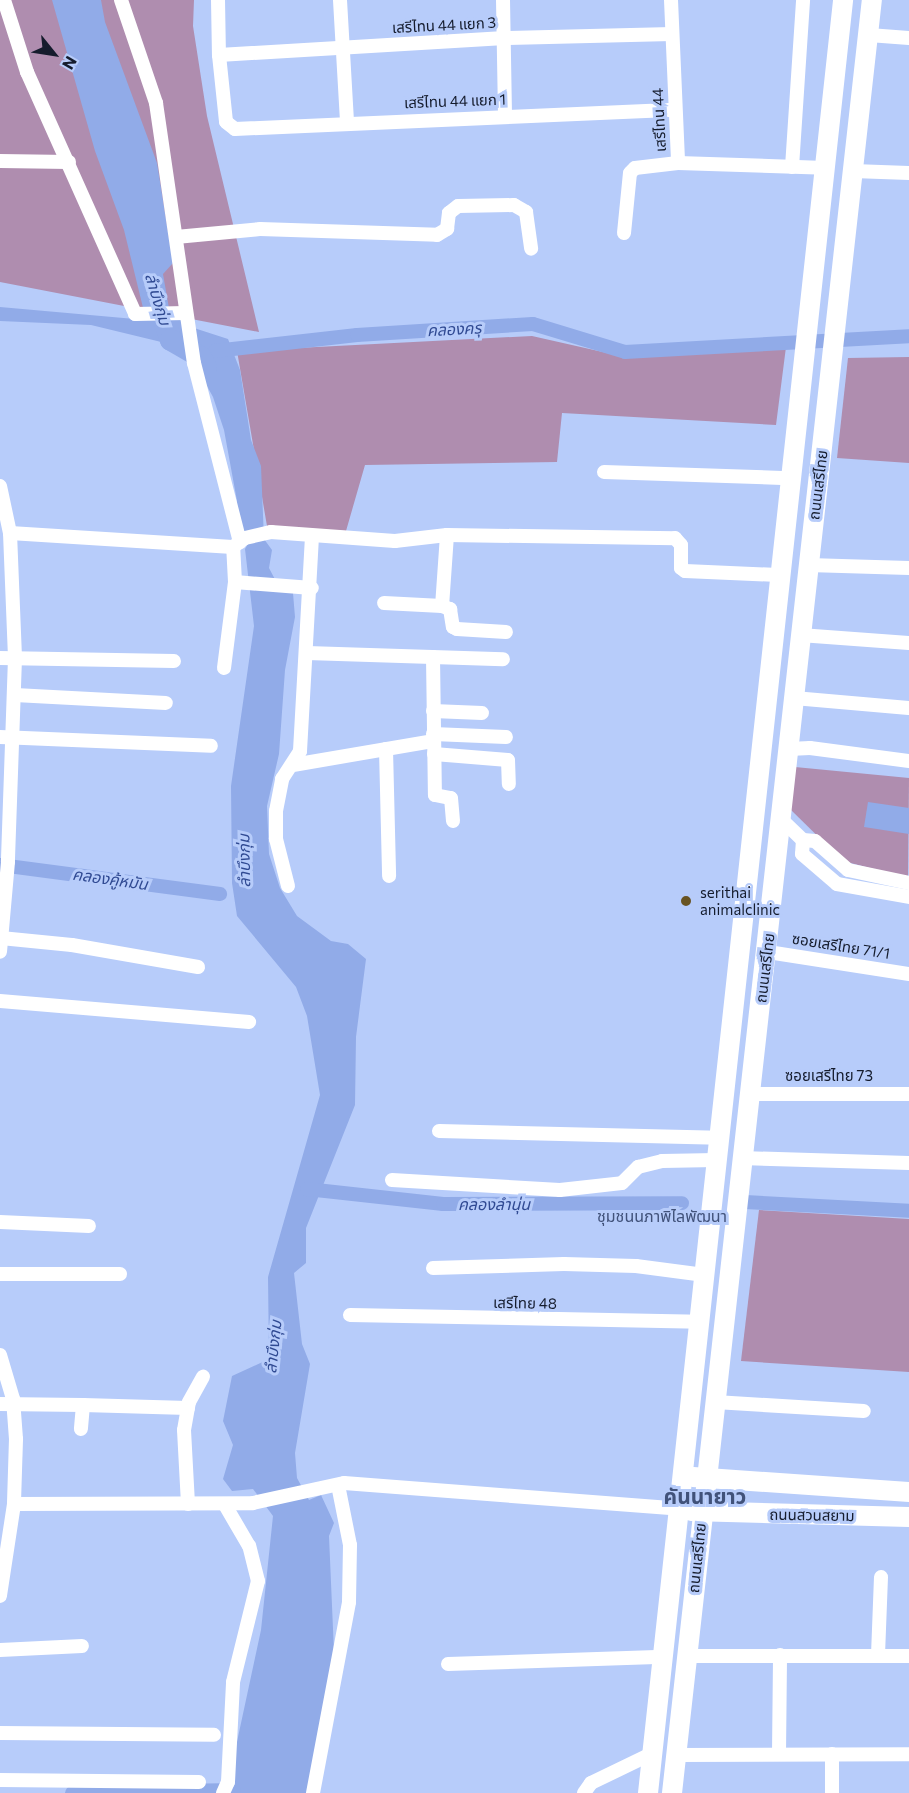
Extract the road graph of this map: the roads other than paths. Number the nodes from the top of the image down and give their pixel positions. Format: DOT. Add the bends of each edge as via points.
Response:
graph roads {
  1 [pos="121,0"];
  2 [pos="218,0"];
  3 [pos="340,0"];
  4 [pos="503,0"];
  5 [pos="671,0"];
  6 [pos="803,0"];
  7 [pos="872,0"];
  8 [pos="3,3"];
  9 [pos="842,5"];
  10 [pos="672,34"];
  11 [pos="868,35"];
  12 [pos="504,38"];
  13 [pos="909,38"];
  14 [pos="344,47"];
  15 [pos="219,55"];
  16 [pos="675,110"];
  17 [pos="505,116"];
  18 [pos="346,122"];
  19 [pos="0,161"];
  20 [pos="69,162"];
  21 [pos="678,164"];
  22 [pos="792,167"];
  23 [pos="825,168"];
  24 [pos="853,171"];
  25 [pos="909,173"];
  26 [pos="624,233"];
  27 [pos="176,237"];
  28 [pos="531,249"];
  29 [pos="184,314"];
  30 [pos="604,472"];
  31 [pos="789,477"];
  32 [pos="0,486"];
  33 [pos="6,529"];
  34 [pos="447,535"];
  35 [pos="312,536"];
  36 [pos="240,542"];
  37 [pos="808,565"];
  38 [pos="6,568"];
  39 [pos="909,568"];
  40 [pos="778,575"];
  41 [pos="241,582"];
  42 [pos="312,588"];
  43 [pos="384,603"];
  44 [pos="442,606"];
  45 [pos="506,632"];
  46 [pos="800,635"];
  47 [pos="909,643"];
  48 [pos="307,653"];
  49 [pos="433,657"];
  50 [pos="0,658"];
  51 [pos="15,658"];
  52 [pos="503,659"];
  53 [pos="174,661"];
  54 [pos="224,668"];
  55 [pos="15,695"];
  56 [pos="794,698"];
  57 [pos="166,703"];
  58 [pos="909,708"];
  59 [pos="433,711"];
  60 [pos="482,713"];
  61 [pos="0,737"];
  62 [pos="506,737"];
  63 [pos="14,738"];
  64 [pos="434,743"];
  65 [pos="211,746"];
  66 [pos="386,749"];
  67 [pos="762,749"];
  68 [pos="789,750"];
  69 [pos="909,761"];
  70 [pos="293,765"];
  71 [pos="509,784"];
  72 [pos="5,801"];
  73 [pos="782,820"];
  74 [pos="453,821"];
  75 [pos="803,840"];
  76 [pos="848,870"];
  77 [pos="389,876"];
  78 [pos="909,883"];
  79 [pos="837,884"];
  80 [pos="288,886"];
  81 [pos="909,897"];
  82 [pos="1,945"];
  83 [pos="768,952"];
  84 [pos="198,967"];
  85 [pos="909,974"];
  86 [pos="0,1001"];
  87 [pos="249,1022"];
  88 [pos="750,1094"];
  89 [pos="909,1094"];
  90 [pos="440,1131"];
  91 [pos="718,1138"];
  92 [pos="741,1158"];
  93 [pos="716,1160"];
  94 [pos="909,1163"];
  95 [pos="392,1180"];
  96 [pos="0,1222"];
  97 [pos="89,1226"];
  98 [pos="433,1268"];
  99 [pos="0,1274"];
  100 [pos="120,1274"];
  101 [pos="704,1275"];
  102 [pos="350,1316"];
  103 [pos="699,1322"];
  104 [pos="0,1355"];
  105 [pos="203,1377"];
  106 [pos="715,1402"];
  107 [pos="7,1404"];
  108 [pos="83,1405"];
  109 [pos="188,1408"];
  110 [pos="864,1411"];
  111 [pos="81,1429"];
  112 [pos="684,1476"];
  113 [pos="706,1478"];
  114 [pos="7,1483"];
  115 [pos="336,1486"];
  116 [pos="902,1492"];
  117 [pos="14,1504"];
  118 [pos="188,1504"];
  119 [pos="225,1504"];
  120 [pos="680,1509"];
  121 [pos="702,1512"];
  122 [pos="902,1517"];
  123 [pos="2,1559"];
  124 [pos="881,1577"];
  125 [pos="0,1596"];
  126 [pos="82,1646"];
  127 [pos="0,1650"];
  128 [pos="780,1655"];
  129 [pos="878,1655"];
  130 [pos="687,1656"];
  131 [pos="909,1656"];
  132 [pos="664,1657"];
  133 [pos="448,1664"];
  134 [pos="0,1733"];
  135 [pos="214,1735"];
  136 [pos="653,1753"];
  137 [pos="779,1754"];
  138 [pos="832,1754"];
  139 [pos="909,1754"];
  140 [pos="676,1755"];
  141 [pos="0,1780"];
  142 [pos="199,1782"];
  143 [pos="224,1791"];
  144 [pos="313,1793"];
  145 [pos="584,1793"];
  146 [pos="648,1793"];
  147 [pos="672,1793"];
  148 [pos="832,1793"];
  1 -- 27 [label="street" via="156,103"];
  2 -- 15 [label="street"];
  3 -- 14 [label="street"];
  4 -- 12 [label="street"];
  5 -- 10 [label="street, เสรีไทน 44"];
  6 -- 22 [label="street"];
  7 -- 11 [label="main road, ถนนเสรีไทย"];
  8 -- 20 [label="street" via="27,72"];
  9 -- 23 [label="main road, ถนนเสรีไทย"];
  10 -- 12 [label="street, เสรีไทน 44 แยก 3"];
  10 -- 16 [label="street, เสรีไทน 44"];
  11 -- 13 [label="street"];
  11 -- 24 [label="main road, ถนนเสรีไทย"];
  12 -- 14 [label="street, เสรีไทน 44 แยก 3"];
  12 -- 17 [label="street"];
  14 -- 15 [label="street, เสรีไทน 44 แยก 3"];
  14 -- 18 [label="street"];
  15 -- 18 [label="street, เสรีไทน 44 แยก 1" via="226,122 236,129"];
  16 -- 17 [label="street, เสรีไทน 44 แยก 1"];
  16 -- 21 [label="street, เสรีไทน 44"];
  17 -- 18 [label="street, เสรีไทน 44 แยก 1"];
  19 -- 20 [label="street"];
  20 -- 29 [label="street" via="135,314"];
  21 -- 22 [label="street, เสรีไทน 44"];
  21 -- 26 [label="street" via="635,168 630,173"];
  22 -- 23 [label="street, เสรีไทน 44"];
  23 -- 31 [label="main road, ถนนเสรีไทย"];
  24 -- 25 [label="street"];
  24 -- 37 [label="main road, ถนนเสรีไทย"];
  27 -- 28 [label="street" via="260,229 436,235 447,229 449,213 458,206 514,206 526,212"];
  27 -- 29 [label="street"];
  29 -- 36 [label="street"];
  30 -- 31 [label="street"];
  31 -- 40 [label="main road, ถนนเสรีไทย"];
  32 -- 33 [label="street"];
  33 -- 36 [label="street"];
  33 -- 38 [label="street"];
  34 -- 35 [label="street" via="395,540"];
  34 -- 40 [label="street" via="675,538 681,545 681,568 685,571"];
  34 -- 44 [label="street"];
  35 -- 36 [label="street" via="266,533"];
  35 -- 42 [label="street"];
  36 -- 41 [label="street"];
  37 -- 39 [label="street"];
  37 -- 46 [label="main road, ถนนเสรีไทย"];
  38 -- 51 [label="street"];
  40 -- 67 [label="main road, ถนนเสรีไทย"];
  41 -- 42 [label="street"];
  41 -- 54 [label="street"];
  42 -- 48 [label="street"];
  43 -- 44 [label="street"];
  44 -- 45 [label="street" via="450,609 453,627 457,629"];
  46 -- 47 [label="street"];
  46 -- 56 [label="main road, ถนนเสรีไทย"];
  48 -- 49 [label="street"];
  48 -- 70 [label="street" via="300,751"];
  49 -- 52 [label="street"];
  49 -- 59 [label="street"];
  50 -- 51 [label="street"];
  51 -- 53 [label="street"];
  51 -- 55 [label="street"];
  55 -- 57 [label="street"];
  55 -- 63 [label="street"];
  56 -- 58 [label="street"];
  56 -- 68 [label="main road, ถนนเสรีไทย"];
  59 -- 60 [label="street"];
  59 -- 64 [label="street"];
  61 -- 63 [label="street"];
  62 -- 64 [label="street"];
  63 -- 65 [label="street"];
  63 -- 72 [label="street"];
  64 -- 66 [label="street"];
  64 -- 71 [label="street" via="508,760"];
  64 -- 74 [label="street" via="435,795 452,798"];
  66 -- 70 [label="street"];
  66 -- 77 [label="street"];
  67 -- 68 [label="main road"];
  67 -- 91 [label="main road, ถนนเสรีไทย"];
  68 -- 69 [label="street" via="810,748"];
  68 -- 73 [label="main road, ถนนเสรีไทย"];
  70 -- 80 [label="street" via="282,779 276,811 276,839"];
  72 -- 82 [label="street" via="7,868"];
  73 -- 75 [label="street"];
  73 -- 83 [label="main road, ถนนเสรีไทย"];
  75 -- 76 [label="street" via="815,841"];
  75 -- 79 [label="street" via="802,854"];
  76 -- 78 [label="street"];
  76 -- 79 [label="street"];
  79 -- 81 [label="street"];
  82 -- 84 [label="street" via="72,945"];
  83 -- 85 [label="street, ซอยเสรีไทย 71/1"];
  83 -- 88 [label="main road, ถนนเสรีไทย"];
  86 -- 87 [label="street"];
  88 -- 89 [label="street, ซอยเสรีไทย 73"];
  88 -- 92 [label="main road, ถนนเสรีไทย"];
  90 -- 91 [label="street"];
  91 -- 93 [label="main road, ถนนเสรีไทย"];
  92 -- 94 [label="street"];
  92 -- 106 [label="main road, ถนนเสรีไทย"];
  93 -- 95 [label="street" via="662,1161 638,1167 624,1182 615,1185 560,1190"];
  93 -- 101 [label="main road, ถนนเสรีไทย"];
  96 -- 97 [label="street"];
  98 -- 101 [label="street" via="564,1264 636,1266"];
  99 -- 100 [label="street"];
  101 -- 103 [label="main road, ถนนเสรีไทย"];
  102 -- 103 [label="street, เสรีไทย 48"];
  103 -- 112 [label="main road, ถนนเสรีไทย"];
  104 -- 107 [label="street"];
  105 -- 109 [label="street"];
  106 -- 110 [label="street"];
  106 -- 113 [label="main road, ถนนเสรีไทย"];
  107 -- 108 [label="street"];
  107 -- 114 [label="street"];
  108 -- 109 [label="street"];
  108 -- 111 [label="street"];
  109 -- 118 [label="street" via="184,1430"];
  112 -- 113 [label="main road, ถนนสวนสยาม"];
  112 -- 120 [label="main road, ถนนเสรีไทย"];
  113 -- 116 [label="main road, ถนนสวนสยาม"];
  113 -- 121 [label="main road, ถนนเสรีไทย"];
  114 -- 117 [label="street"];
  115 -- 119 [label="street" via="264,1501"];
  115 -- 120 [label="street"];
  115 -- 144 [label="street" via="350,1545 348,1602"];
  116 -- 122 [label="main road"];
  117 -- 118 [label="street"];
  117 -- 123 [label="street"];
  118 -- 119 [label="street"];
  119 -- 143 [label="street" via="249,1546 258,1581 233,1682"];
  120 -- 121 [label="main road, ถนนสวนสยาม"];
  120 -- 132 [label="main road, ถนนเสรีไทย"];
  121 -- 122 [label="main road, ถนนสวนสยาม"];
  121 -- 130 [label="main road, ถนนเสรีไทย"];
  123 -- 125 [label="street"];
  124 -- 129 [label="street"];
  126 -- 127 [label="street"];
  128 -- 129 [label="street"];
  128 -- 130 [label="street"];
  128 -- 137 [label="street"];
  129 -- 131 [label="street"];
  130 -- 140 [label="main road, ถนนเสรีไทย"];
  132 -- 133 [label="street"];
  132 -- 136 [label="main road, ถนนเสรีไทย"];
  134 -- 135 [label="street"];
  136 -- 145 [label="street" via="591,1783"];
  136 -- 146 [label="main road, ถนนเสรีไทย"];
  137 -- 138 [label="street"];
  137 -- 140 [label="street"];
  138 -- 139 [label="street"];
  138 -- 148 [label="street"];
  140 -- 147 [label="main road, ถนนเสรีไทย"];
  141 -- 142 [label="street"];
}
